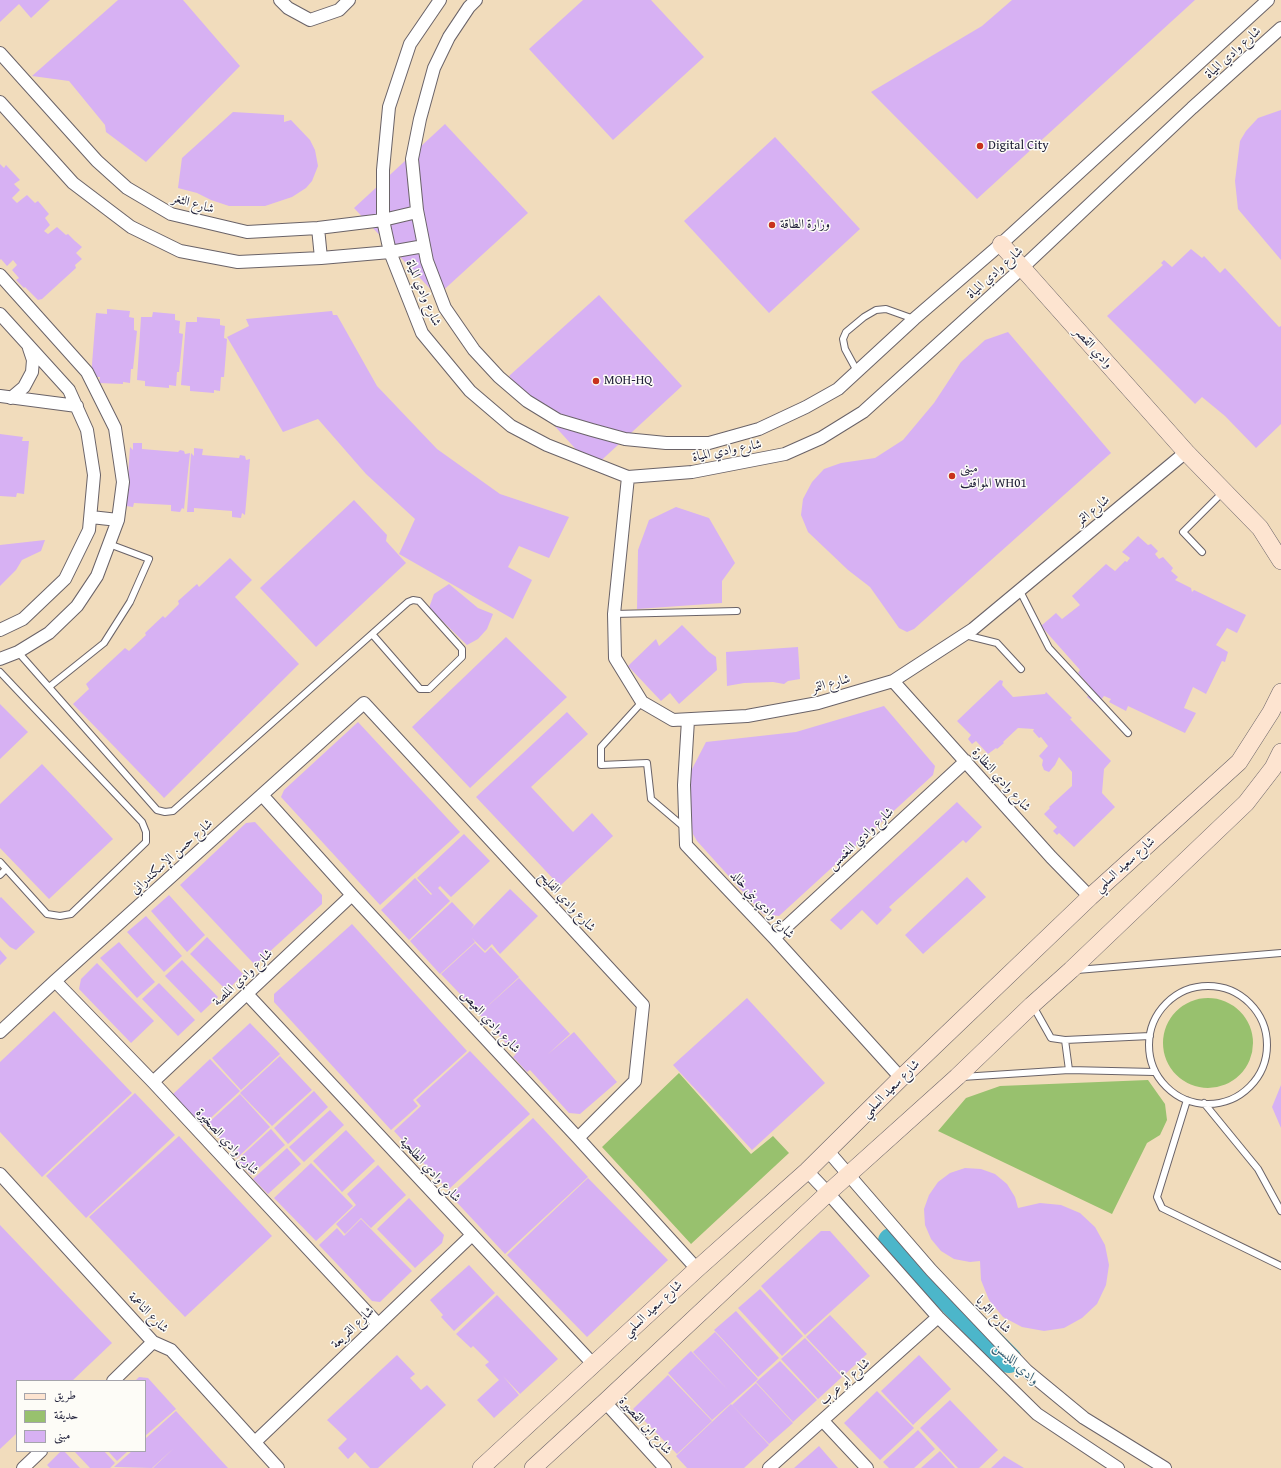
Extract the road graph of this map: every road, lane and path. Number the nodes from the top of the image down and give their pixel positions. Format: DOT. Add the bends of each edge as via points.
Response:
graph roads {
  1 [pos="349,0"];
  2 [pos="440,0"];
  3 [pos="476,0"];
  4 [pos="1268,0"];
  5 [pos="284,4"];
  6 [pos="1281,28"];
  7 [pos="0,53"];
  8 [pos="0,102"];
  9 [pos="417,212"];
  10 [pos="383,220"];
  11 [pos="318,228"];
  12 [pos="1001,244"];
  13 [pos="424,246"];
  14 [pos="390,252"];
  15 [pos="321,258"];
  16 [pos="1022,268"];
  17 [pos="0,275"];
  18 [pos="0,314"];
  19 [pos="914,319"];
  20 [pos="28,345"];
  21 [pos="857,372"];
  22 [pos="5,397"];
  23 [pos="77,406"];
  24 [pos="1186,452"];
  25 [pos="628,477"];
  26 [pos="1224,491"];
  27 [pos="91,517"];
  28 [pos="118,520"];
  29 [pos="1260,528"];
  30 [pos="1281,541"];
  31 [pos="109,544"];
  32 [pos="1202,552"];
  33 [pos="1281,561"];
  34 [pos="1020,591"];
  35 [pos="737,611"];
  36 [pos="614,614"];
  37 [pos="0,630"];
  38 [pos="372,634"];
  39 [pos="965,635"];
  40 [pos="18,652"];
  41 [pos="0,659"];
  42 [pos="1021,669"];
  43 [pos="0,672"];
  44 [pos="893,681"];
  45 [pos="49,687"];
  46 [pos="1281,692"];
  47 [pos="642,702"];
  48 [pos="364,703"];
  49 [pos="688,720"];
  50 [pos="1128,733"];
  51 [pos="1281,752"];
  52 [pos="966,761"];
  53 [pos="262,795"];
  54 [pos="685,828"];
  55 [pos="0,862"];
  56 [pos="6,869"];
  57 [pos="0,875"];
  58 [pos="352,895"];
  59 [pos="1090,897"];
  60 [pos="774,938"];
  61 [pos="1281,953"];
  62 [pos="1071,970"];
  63 [pos="55,981"];
  64 [pos="247,994"];
  65 [pos="1032,1005"];
  66 [pos="0,1032"];
  67 [pos="1150,1036"];
  68 [pos="1065,1040"];
  69 [pos="1069,1070"];
  70 [pos="1154,1072"];
  71 [pos="901,1078"];
  72 [pos="957,1078"];
  73 [pos="152,1082"];
  74 [pos="1187,1100"];
  75 [pos="1204,1103"];
  76 [pos="578,1138"];
  77 [pos="828,1151"];
  78 [pos="807,1171"];
  79 [pos="0,1174"];
  80 [pos="848,1175"];
  81 [pos="828,1193"];
  82 [pos="1281,1211"];
  83 [pos="472,1235"];
  84 [pos="1281,1258"];
  85 [pos="1279,1265"];
  86 [pos="697,1269"];
  87 [pos="938,1317"];
  88 [pos="378,1324"];
  89 [pos="153,1342"];
  90 [pos="593,1364"];
  91 [pos="114,1380"];
  92 [pos="605,1402"];
  93 [pos="823,1421"];
  94 [pos="255,1442"];
  95 [pos="41,1452"];
  96 [pos="30,1466"];
  97 [pos="278,1468"];
  98 [pos="481,1468"];
  99 [pos="533,1468"];
  100 [pos="665,1468"];
  101 [pos="769,1468"];
  102 [pos="866,1468"];
  103 [pos="1118,1468"];
  104 [pos="1165,1468"];
  1 -- 5 [label="street" via="339,10 310,20"];
  2 -- 10 [label="street, شارع وادي المياة" via="410,44 389,107 383,170"];
  3 -- 9 [label="street, شارع وادي المياة" via="450,37 434,68 422,111 412,159"];
  4 -- 12 [label="street, شارع وادي المياة"];
  6 -- 16 [label="street, شارع وادي المياة"];
  7 -- 11 [label="street, شارع الثغر" via="97,161 127,188 171,214 247,232"];
  8 -- 15 [label="street" via="73,183 131,228 180,251 238,262"];
  9 -- 10 [label="street, شارع الثغر"];
  9 -- 13 [label="street, شارع وادي المياة"];
  10 -- 11 [label="street, شارع الثغر"];
  10 -- 14 [label="street, شارع وادي المياة"];
  11 -- 15 [label="street"];
  12 -- 16 [label="street, وادي القصر"];
  12 -- 19 [label="street, شارع وادي المياة"];
  13 -- 14 [label="street"];
  13 -- 21 [label="street, شارع وادي المياة" via="426,261 445,308 474,350 499,377 527,401 558,420 592,430 625,439 666,443 709,443 759,428 806,407 838,389"];
  14 -- 15 [label="street"];
  14 -- 25 [label="street, شارع وادي المياة" via="422,333 470,391 511,426 547,445"];
  16 -- 24 [label="street, وادي القصر"];
  16 -- 25 [label="street, شارع وادي المياة" via="863,412 821,438 785,454 692,472"];
  17 -- 28 [label="street" via="86,372 115,428 123,482"];
  18 -- 20 [label="street"];
  19 -- 21 [label="street, شارع وادي المياة"];
  19 -- 21 [label="lane" via="886,309 876,310 864,316 846,332 843,339 845,349"];
  20 -- 22 [label="street" via="33,360 32,372 24,387"];
  20 -- 23 [label="street" via="69,390"];
  22 -- 23 [label="street"];
  23 -- 27 [label="street" via="87,430 94,475"];
  24 -- 26 [label="street, وادي القصر"];
  24 -- 34 [label="street, شارع التمر"];
  25 -- 36 [label="street, شارع التمر"];
  26 -- 29 [label="street, وادي القصر"];
  26 -- 32 [label="lane" via="1183,532"];
  27 -- 28 [label="street"];
  27 -- 37 [label="street" via="90,530 65,579 23,619"];
  28 -- 31 [label="street"];
  29 -- 30 [label="street"];
  29 -- 33 [label="street"];
  31 -- 40 [label="street" via="97,576 77,606 49,633"];
  31 -- 45 [label="lane" via="149,559 130,602 104,643"];
  34 -- 39 [label="street, شارع التمر"];
  34 -- 50 [label="lane" via="1049,648"];
  35 -- 36 [label="lane"];
  36 -- 47 [label="street, شارع التمر" via="614,658"];
  38 -- 38 [label="lane" via="408,602 419,601 462,649 463,654 429,689 420,689"];
  38 -- 45 [label="lane" via="169,812 157,810"];
  39 -- 42 [label="lane" via="997,643"];
  39 -- 44 [label="street, شارع التمر"];
  40 -- 41 [label="street"];
  40 -- 45 [label="lane"];
  43 -- 56 [label="lane" via="142,822 146,832 146,842 71,914 47,914"];
  44 -- 49 [label="street, شارع التمر" via="818,703 747,716"];
  44 -- 52 [label="street, شارع وادي النظارة"];
  46 -- 59 [label="street, شارع سعيد السلمي" via="1239,762"];
  47 -- 49 [label="street, شارع التمر" via="673,720"];
  47 -- 54 [label="lane" via="601,747 601,765 647,763 651,799"];
  48 -- 53 [label="street, شارع حسن الإسكندراني"];
  48 -- 76 [label="street, شارع وادي الفليح" via="643,1005 635,1081"];
  49 -- 54 [label="street, شارع وادي بني خالد" via="684,785"];
  51 -- 62 [label="street" via="1273,768 1246,803"];
  52 -- 59 [label="street, شارع وادي النظارة"];
  52 -- 60 [label="street, شارع وادي المغمس"];
  53 -- 58 [label="street, شارع وادي العيص"];
  53 -- 63 [label="street, شارع حسن الإسكندراني"];
  54 -- 60 [label="street, شارع وادي بني خالد" via="686,845"];
  55 -- 56 [label="lane"];
  56 -- 57 [label="lane"];
  58 -- 64 [label="street, شارع وادي الملصة"];
  58 -- 76 [label="street, شارع وادي العيص"];
  59 -- 71 [label="street, شارع سعيد السلمي"];
  60 -- 71 [label="street, شارع وادي بني خالد"];
  61 -- 62 [label="lane"];
  62 -- 65 [label="street"];
  63 -- 66 [label="street, شارع حسن الإسكندراني"];
  63 -- 73 [label="street, شارع وادي الصخيرة"];
  64 -- 73 [label="street, شارع وادي الملصة"];
  64 -- 83 [label="street, شارع وادي الطلحية"];
  65 -- 68 [label="lane" via="1051,1038"];
  65 -- 72 [label="street"];
  67 -- 68 [label="lane"];
  67 -- 70 [label="lane"];
  67 -- 75 [label="lane" via="1164,1005 1193,988 1226,988 1246,999 1254,1007 1265,1028 1267,1039 1267,1051 1260,1073 1243,1092 1231,1099 1218,1103"];
  68 -- 69 [label="lane"];
  69 -- 70 [label="lane"];
  69 -- 72 [label="lane"];
  70 -- 74 [label="lane" via="1173,1092"];
  71 -- 77 [label="street, شارع سعيد السلمي"];
  72 -- 80 [label="street"];
  73 -- 88 [label="street, شارع وادي الصخيرة"];
  74 -- 75 [label="lane"];
  74 -- 85 [label="lane" via="1157,1197 1162,1208"];
  75 -- 82 [label="lane" via="1258,1169"];
  76 -- 86 [label="street, شارع وادي العيص"];
  77 -- 78 [label="street, شارع سعيد السلمي"];
  77 -- 80 [label="street, شارع الثريا"];
  78 -- 81 [label="street"];
  78 -- 86 [label="street, شارع سعيد السلمي"];
  79 -- 89 [label="street, شارع الناعمة"];
  80 -- 81 [label="street"];
  80 -- 104 [label="street, شارع الثريا" via="931,1270 1027,1371 1084,1418"];
  81 -- 87 [label="street"];
  81 -- 92 [label="street"];
  83 -- 88 [label="street, شارع القريعة"];
  83 -- 90 [label="street, شارع وادي الطلحية"];
  84 -- 85 [label="lane"];
  86 -- 90 [label="street, شارع سعيد السلمي"];
  87 -- 93 [label="street, شارع أبو عرب"];
  87 -- 103 [label="street" via="1037,1414"];
  88 -- 94 [label="street, شارع القريعة"];
  89 -- 91 [label="street"];
  89 -- 94 [label="street, شارع الناعمة" via="171,1350"];
  90 -- 98 [label="street, شارع سعيد السلمي"];
  92 -- 99 [label="street"];
  92 -- 100 [label="street, شارع ابن القصيرة"];
  93 -- 101 [label="street, شارع أبو عرب"];
  93 -- 102 [label="street"];
  94 -- 97 [label="street, شارع الناعمة"];
  95 -- 96 [label="street"];
}
